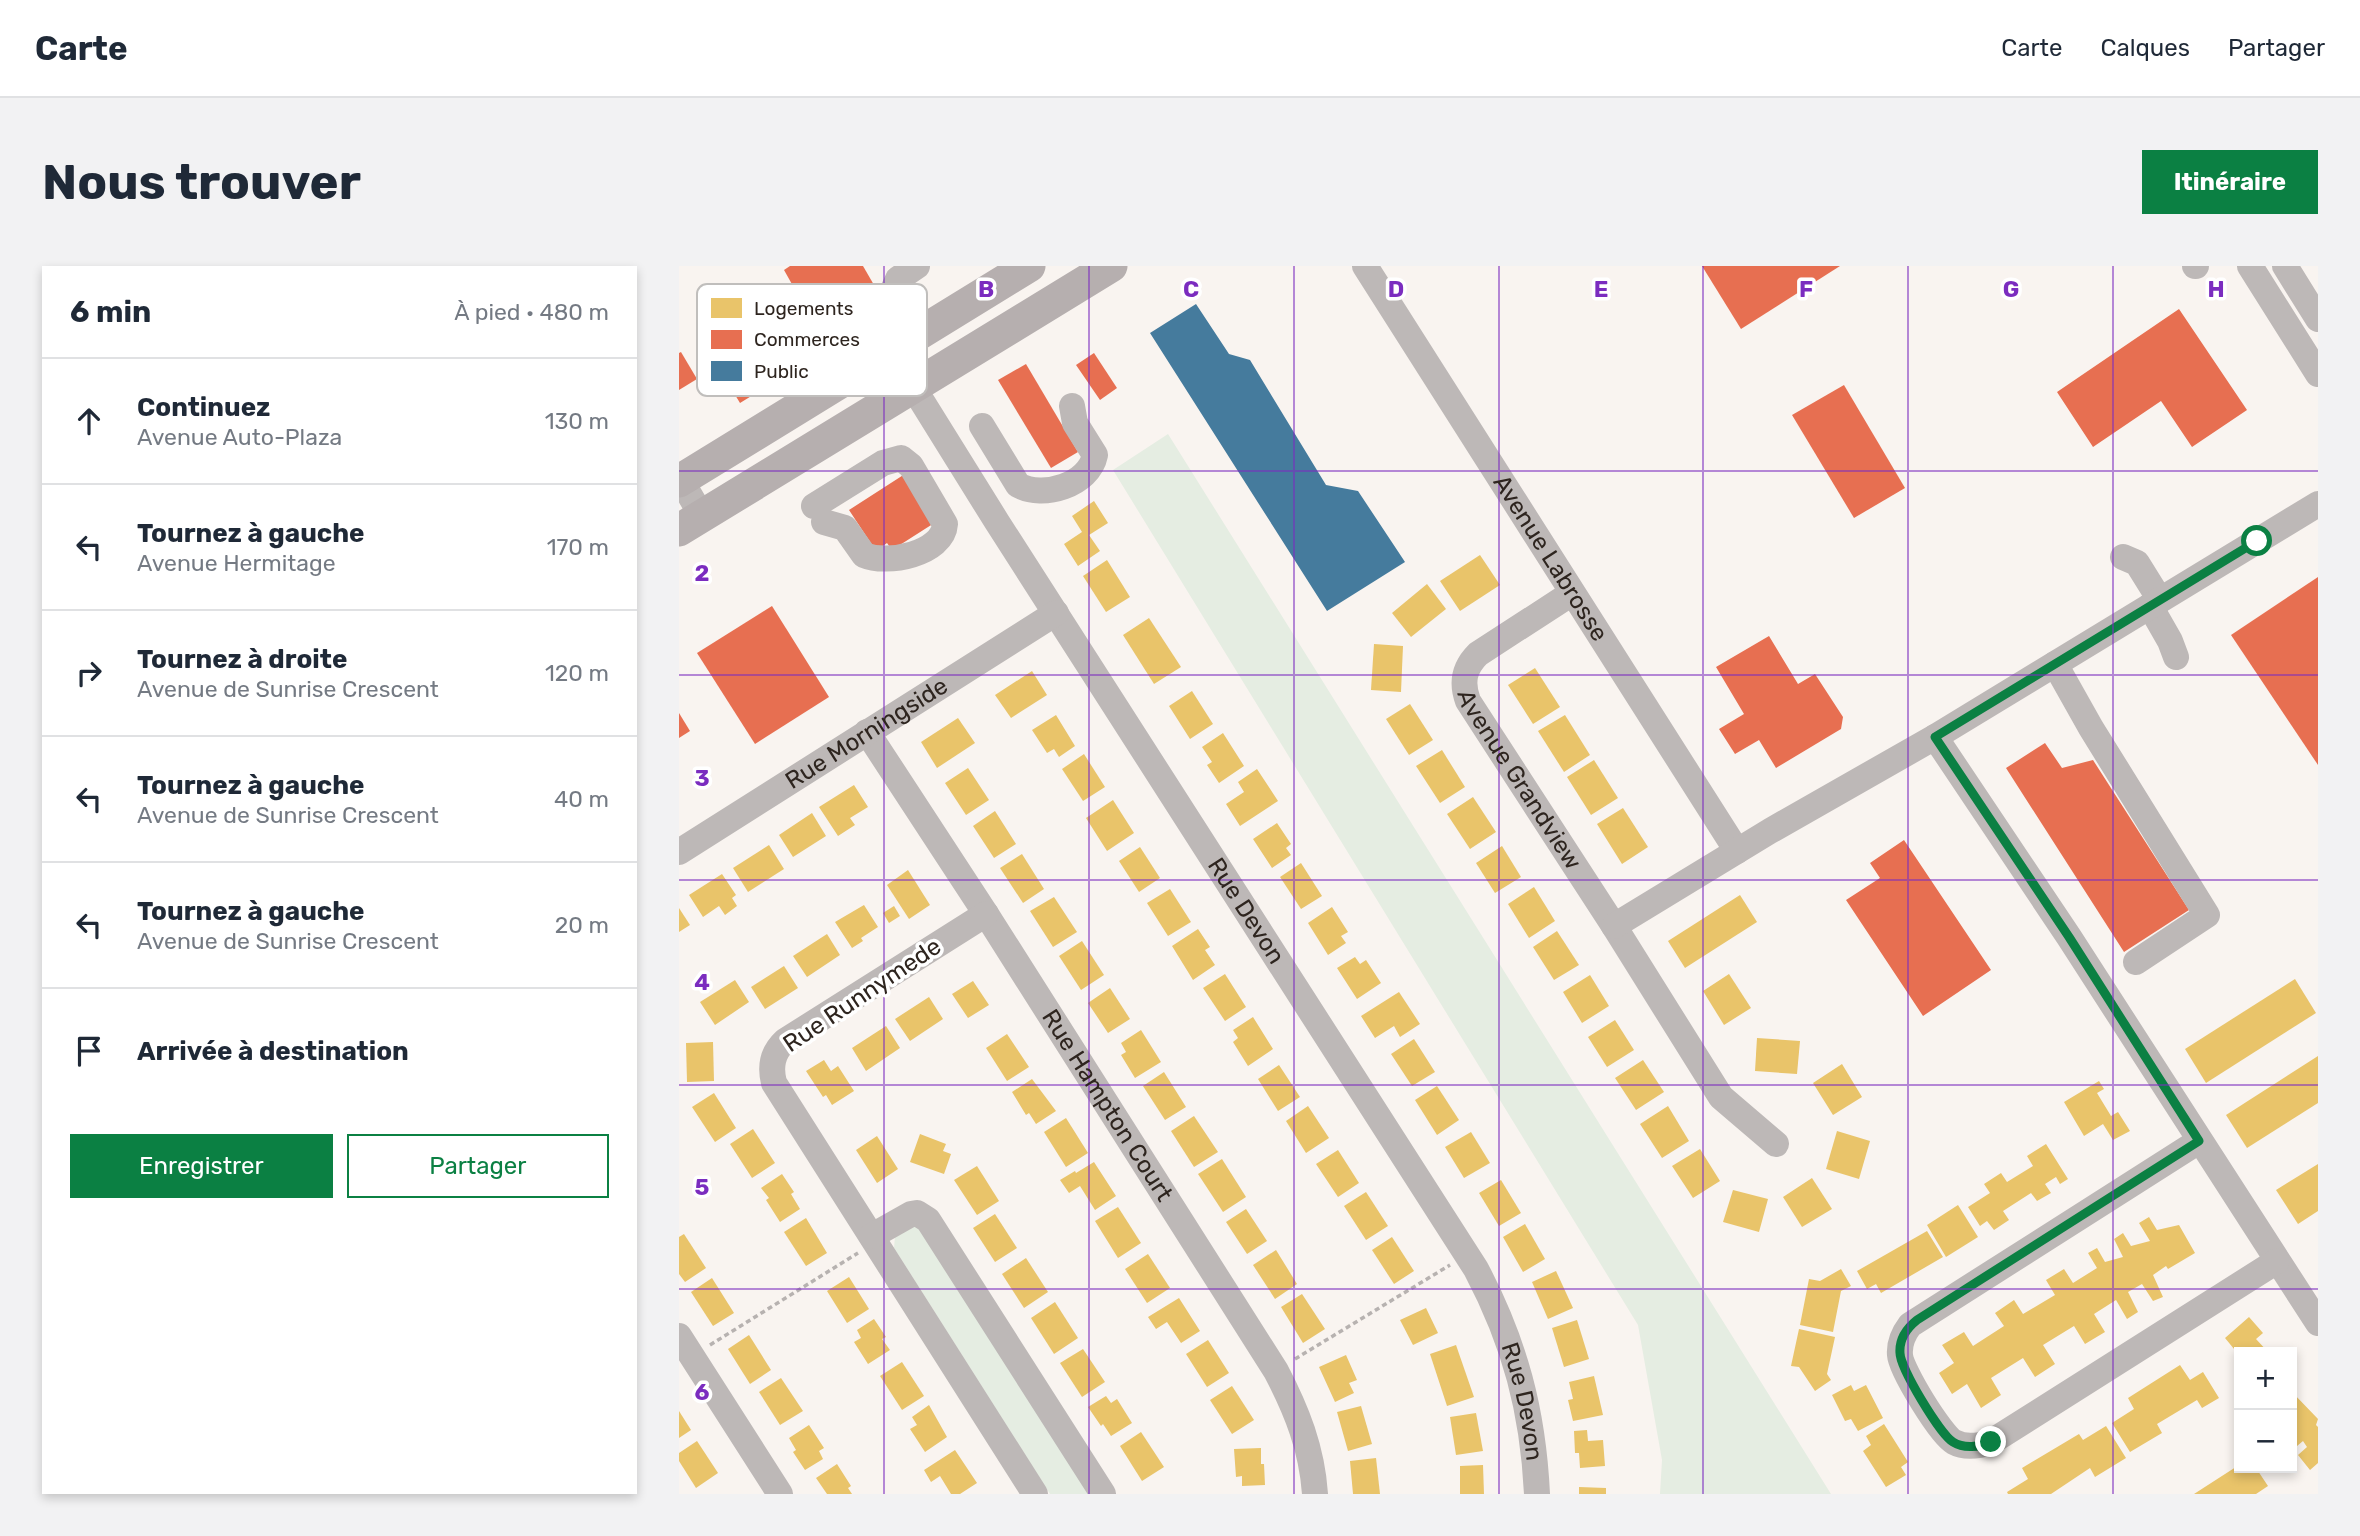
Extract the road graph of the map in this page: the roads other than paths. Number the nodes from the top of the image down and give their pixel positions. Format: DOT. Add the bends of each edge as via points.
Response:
graph roads {
  1 [pos="1111,266"];
  2 [pos="1365,266"];
  3 [pos="2250,266"];
  4 [pos="2285,266"];
  5 [pos="1024,267"];
  6 [pos="2316,313"];
  7 [pos="2285,320"];
  8 [pos="927,329"];
  9 [pos="2318,374"];
  10 [pos="927,379"];
  11 [pos="817,396"];
  12 [pos="899,396"];
  13 [pos="917,396"];
  14 [pos="1072,406"];
  15 [pos="982,426"];
  16 [pos="680,479"];
  17 [pos="2318,504"];
  18 [pos="691,523"];
  19 [pos="864,555"];
  20 [pos="2123,557"];
  21 [pos="1573,593"];
  22 [pos="2155,603"];
  23 [pos="1056,613"];
  24 [pos="2176,657"];
  25 [pos="2055,664"];
  26 [pos="867,732"];
  27 [pos="1935,737"];
  28 [pos="1737,850"];
  29 [pos="679,852"];
  30 [pos="986,914"];
  31 [pos="1614,926"];
  32 [pos="2136,962"];
  33 [pos="2199,1141"];
  34 [pos="1776,1144"];
  35 [pos="867,1243"];
  36 [pos="2277,1261"];
  37 [pos="2318,1324"];
  38 [pos="679,1336"];
  39 [pos="779,1494"];
  40 [pos="1035,1494"];
  41 [pos="1103,1494"];
  42 [pos="1315,1494"];
  43 [pos="1537,1494"];
  1 -- 10 [label="main road"];
  2 -- 21 [label="street, Avenue Labrosse"];
  3 -- 7 [label="street"];
  4 -- 6 [label="street"];
  5 -- 8 [label="main road"];
  6 -- 7 [label="street"];
  7 -- 9 [label="street"];
  11 -- 16 [label="main road"];
  12 -- 18 [label="main road"];
  13 -- 23 [label="street, Rue Devon"];
  14 -- 15 [label="street" via="1075,423 1094,460 1084,474 1055,490 1023,488 1014,482"];
  16 -- 18 [label="street"];
  17 -- 22 [label="street"];
  19 -- 19 [label="street" via="916,555 943,536 945,524 911,466 901,458 883,463 819,514 845,528"];
  20 -- 22 [label="street" via="2137,563"];
  21 -- 28 [label="street, Avenue Labrosse"];
  21 -- 31 [label="street, Avenue Grandview" via="1478,654 1467,667 1464,684 1468,701"];
  22 -- 24 [label="street"];
  22 -- 25 [label="street"];
  23 -- 26 [label="street, Rue Morningside"];
  23 -- 43 [label="street, Rue Devon" via="1476,1269 1521,1376 1530,1414"];
  25 -- 27 [label="street"];
  25 -- 32 [label="street" via="2207,915"];
  26 -- 29 [label="street, Rue Morningside"];
  26 -- 30 [label="street, Rue Hampton Court"];
  27 -- 28 [label="street"];
  27 -- 33 [label="street"];
  28 -- 31 [label="street"];
  30 -- 35 [label="street, Rue Runnymede" via="785,1041 774,1055 774,1083"];
  30 -- 42 [label="street, Rue Hampton Court" via="1276,1371 1299,1416"];
  31 -- 34 [label="street, Avenue Grandview" via="1721,1097"];
  33 -- 36 [label="street"];
  33 -- 36 [label="street" via="1910,1325 1900,1345 1901,1362 1926,1408 1957,1444 1991,1442"];
  35 -- 40 [label="street, Rue Runnymede"];
  35 -- 41 [label="street" via="911,1214 928,1220"];
  36 -- 37 [label="street"];
  38 -- 39 [label="street"];
}
